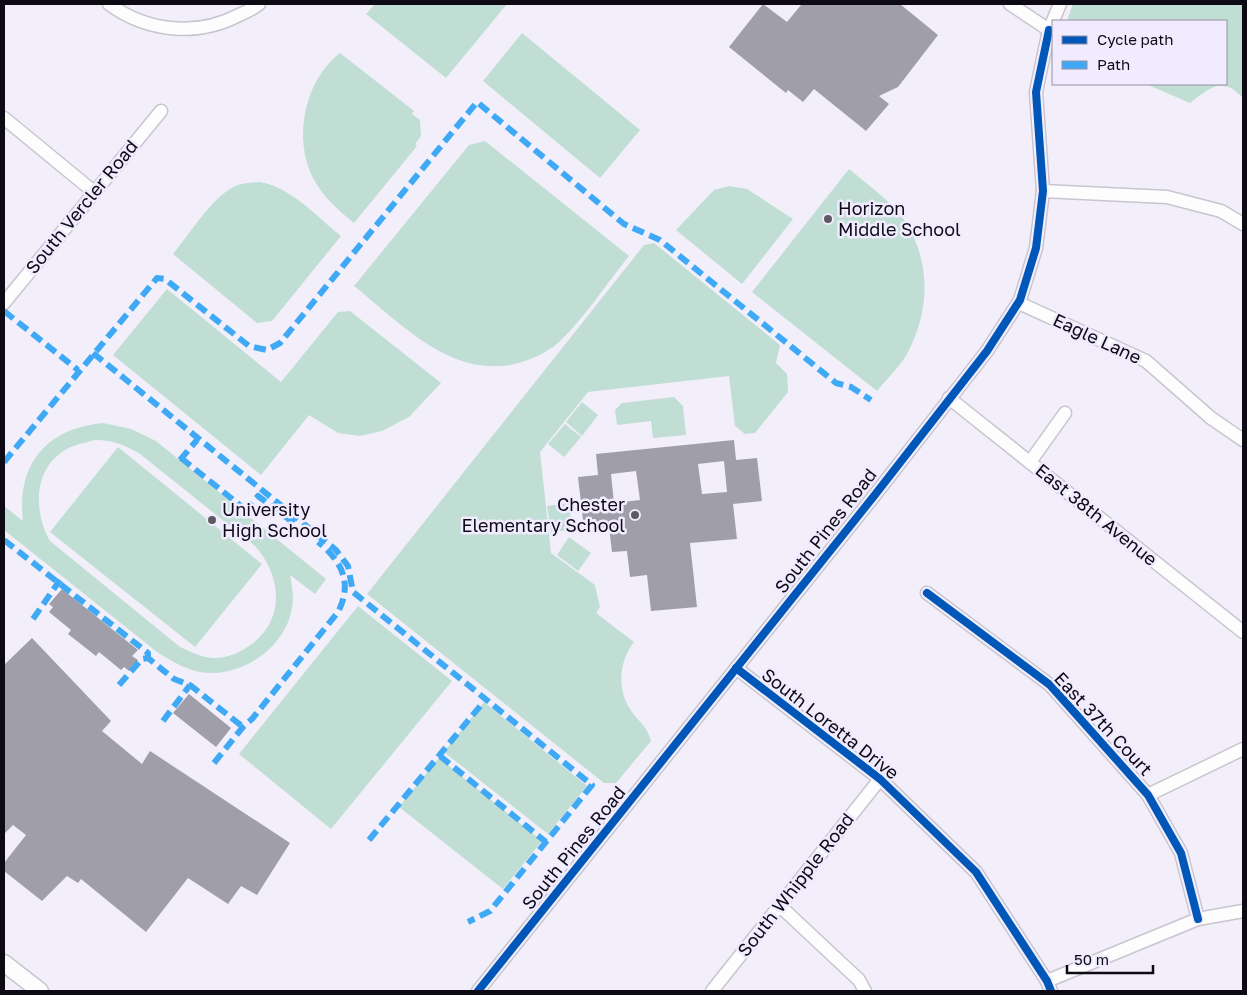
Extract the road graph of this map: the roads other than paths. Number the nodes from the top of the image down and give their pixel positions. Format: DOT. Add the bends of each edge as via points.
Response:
graph roads {
  1 [pos="109,4"];
  2 [pos="259,4"];
  3 [pos="1010,4"];
  4 [pos="1060,4"];
  5 [pos="1053,20"];
  6 [pos="1052,23"];
  7 [pos="1049,30"];
  8 [pos="161,111"];
  9 [pos="4,118"];
  10 [pos="1043,191"];
  11 [pos="94,192"];
  12 [pos="1243,224"];
  13 [pos="1020,300"];
  14 [pos="4,303"];
  15 [pos="949,398"];
  16 [pos="1065,413"];
  17 [pos="1243,440"];
  18 [pos="1030,462"];
  19 [pos="927,593"];
  20 [pos="1243,632"];
  21 [pos="736,668"];
  22 [pos="1243,749"];
  23 [pos="880,779"];
  24 [pos="1148,794"];
  25 [pos="780,906"];
  26 [pos="1243,911"];
  27 [pos="1198,920"];
  28 [pos="4,962"];
  29 [pos="1049,986"];
  30 [pos="40,991"];
  31 [pos="478,991"];
  32 [pos="712,991"];
  33 [pos="865,991"];
  1 -- 2 [label="street" via="121,13 159,28 192,30 225,23"];
  3 -- 7 [label="street"];
  4 -- 5 [label="street, South Pines Road"];
  6 -- 7 [label="street, South Pines Road"];
  7 -- 10 [label="street, South Pines Road" via="1036,92"];
  8 -- 11 [label="street, South Vercler Road"];
  9 -- 11 [label="street"];
  10 -- 12 [label="street" via="1167,197 1221,211"];
  10 -- 13 [label="street, South Pines Road" via="1036,248"];
  11 -- 14 [label="street, South Vercler Road"];
  13 -- 15 [label="street, South Pines Road" via="987,351"];
  13 -- 17 [label="street, Eagle Lane" via="1019,303 1146,361 1211,418"];
  15 -- 18 [label="street, East 38th Avenue"];
  15 -- 21 [label="street, South Pines Road"];
  16 -- 18 [label="street"];
  18 -- 20 [label="street, East 38th Avenue"];
  19 -- 24 [label="street, East 37th Court" via="1050,685"];
  21 -- 23 [label="street, South Loretta Drive"];
  21 -- 31 [label="street, South Pines Road"];
  22 -- 24 [label="street"];
  23 -- 25 [label="street, South Whipple Road"];
  23 -- 29 [label="street, South Loretta Drive" via="976,872"];
  24 -- 27 [label="street, East 37th Court" via="1181,853"];
  25 -- 32 [label="street, South Whipple Road"];
  25 -- 33 [label="street" via="859,980"];
  26 -- 27 [label="street"];
  27 -- 29 [label="street"];
  28 -- 30 [label="main road"];
}
